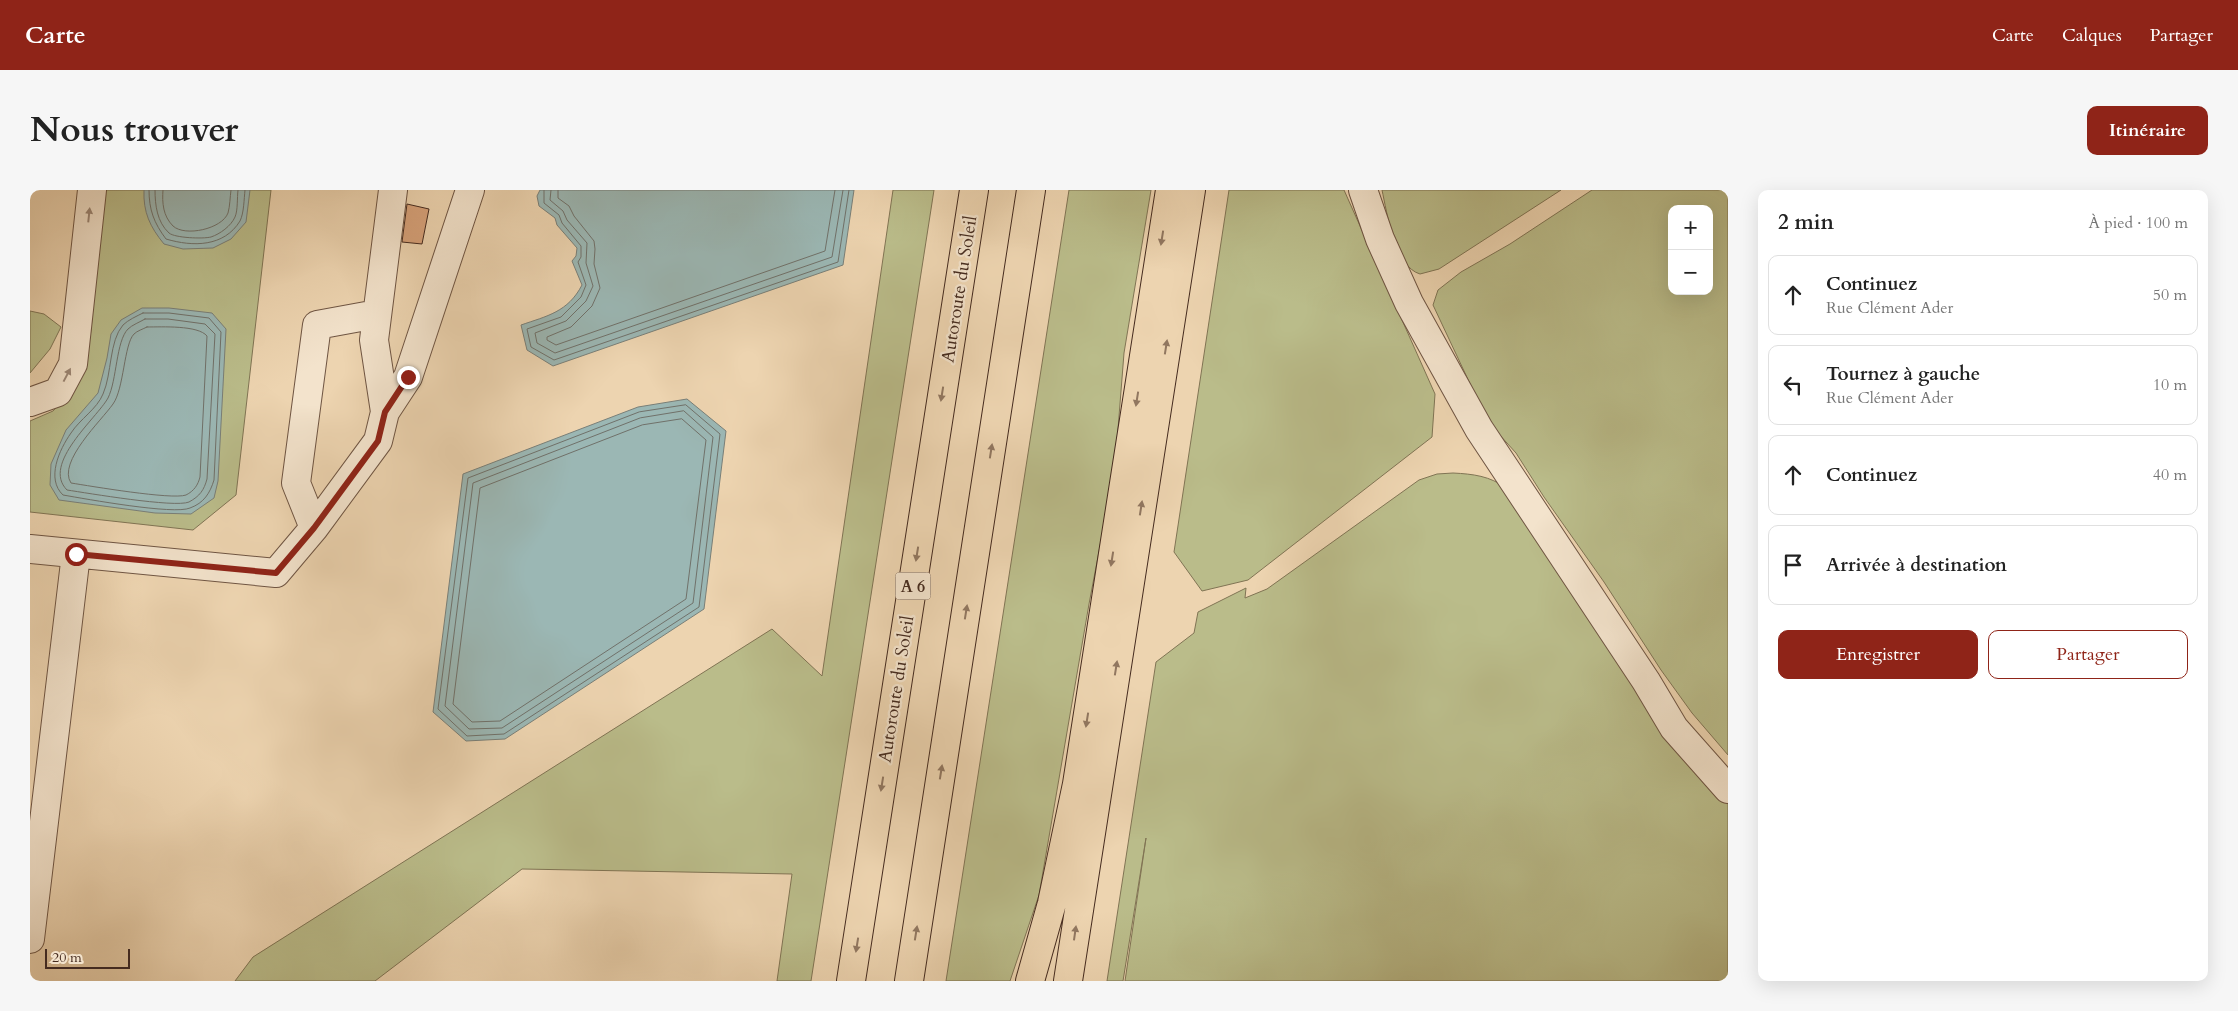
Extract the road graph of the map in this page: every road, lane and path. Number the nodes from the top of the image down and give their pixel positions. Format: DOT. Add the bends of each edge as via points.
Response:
graph roads {
  1 [pos="92,190"];
  2 [pos="393,190"];
  3 [pos="470,190"];
  4 [pos="974,190"];
  5 [pos="1031,190"];
  6 [pos="1170,190"];
  7 [pos="1190,190"];
  8 [pos="1363,190"];
  9 [pos="378,314"];
  10 [pos="30,402"];
  11 [pos="385,412"];
  12 [pos="314,528"];
  13 [pos="30,549"];
  14 [pos="76,554"];
  15 [pos="1728,789"];
  16 [pos="30,939"];
  17 [pos="851,981"];
  18 [pos="909,981"];
  19 [pos="1030,981"];
  20 [pos="1068,981"];
  10 -- 1 [label="street, one-way" via="58,392 73,364"];
  2 -- 9 [label="street"];
  3 -- 11 [label="street" via="408,377"];
  4 -- 17 [label="main road, Autoroute du Soleil / A 6, one-way"];
  18 -- 5 [label="main road, one-way"];
  6 -- 19 [label="main road, one-way" via="1077,784 1052,903"];
  20 -- 7 [label="main road, one-way"];
  8 -- 15 [label="street" via="1380,239 1409,304 1480,429 1674,728"];
  9 -- 11 [label="street" via="374,340"];
  9 -- 12 [label="street" via="316,325 296,483"];
  11 -- 12 [label="street" via="378,441"];
  12 -- 14 [label="street" via="276,573"];
  13 -- 14 [label="street"];
  14 -- 16 [label="street"];
}
